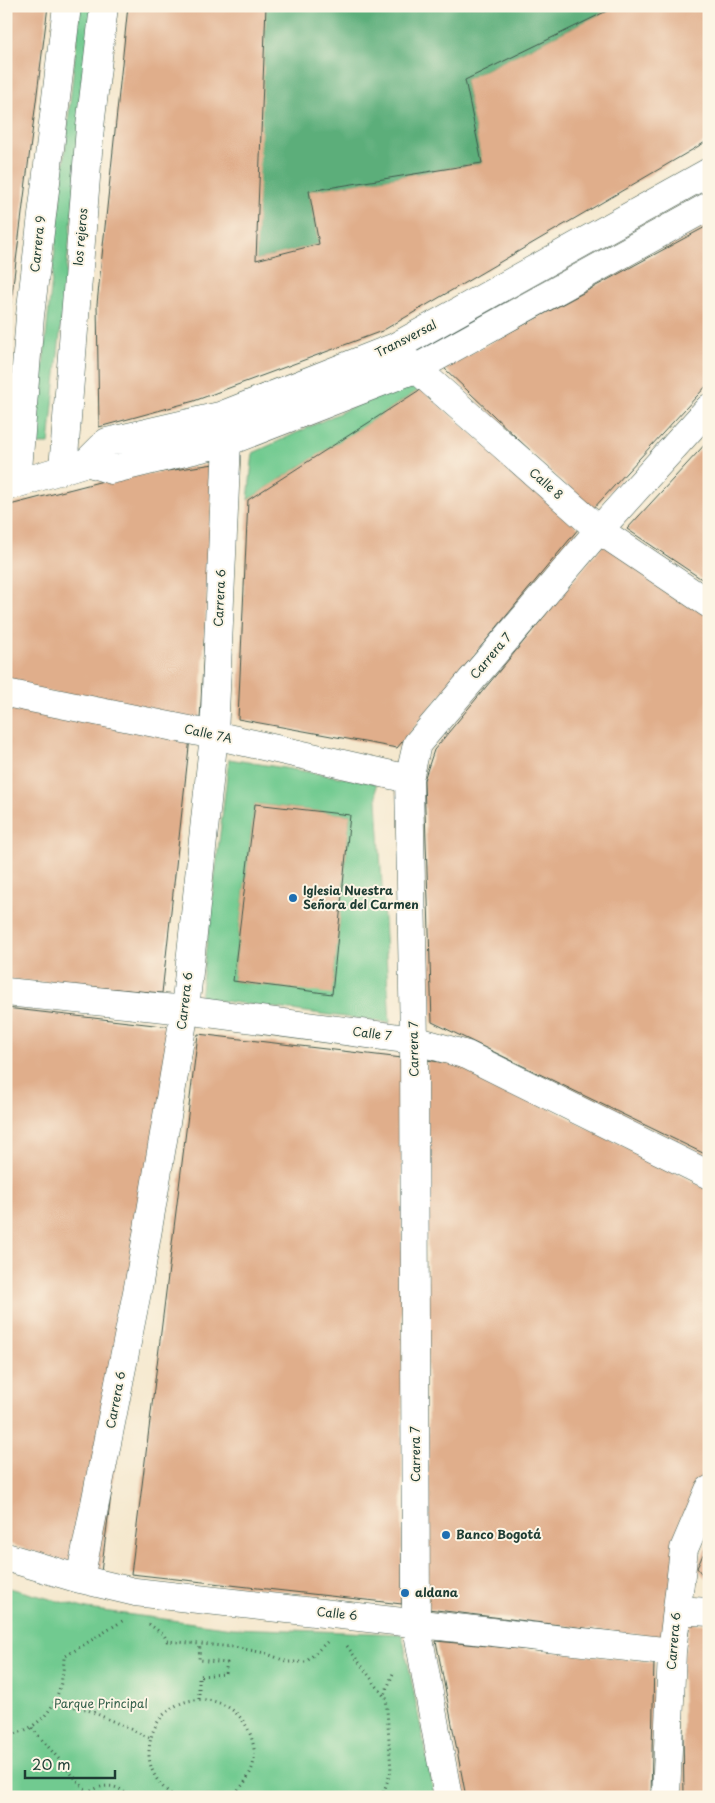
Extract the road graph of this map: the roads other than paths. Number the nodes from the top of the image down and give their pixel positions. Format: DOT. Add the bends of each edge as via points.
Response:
graph roads {
  1 [pos="68,6"];
  2 [pos="104,6"];
  3 [pos="709,172"];
  4 [pos="709,206"];
  5 [pos="395,347"];
  6 [pos="415,369"];
  7 [pos="709,408"];
  8 [pos="220,416"];
  9 [pos="227,442"];
  10 [pos="75,465"];
  11 [pos="12,485"];
  12 [pos="599,530"];
  13 [pos="709,604"];
  14 [pos="6,694"];
  15 [pos="214,735"];
  16 [pos="409,779"];
  17 [pos="6,992"];
  18 [pos="184,1010"];
  19 [pos="414,1040"];
  20 [pos="709,1175"];
  21 [pos="709,1490"];
  22 [pos="6,1557"];
  23 [pos="80,1579"];
  24 [pos="677,1610"];
  25 [pos="709,1612"];
  26 [pos="416,1622"];
  27 [pos="672,1652"];
  28 [pos="448,1797"];
  29 [pos="666,1797"];
  1 -- 11 [label="street, Carrera 9"];
  2 -- 10 [label="street, los rejeros" via="90,127"];
  3 -- 5 [label="street, Transversal"];
  4 -- 6 [label="street"];
  5 -- 6 [label="street, Calle 8"];
  5 -- 8 [label="street, Transversal"];
  6 -- 9 [label="street"];
  6 -- 12 [label="street, Calle 8"];
  7 -- 12 [label="street, Carrera 7"];
  8 -- 9 [label="street, Carrera 6"];
  8 -- 10 [label="street, Transversal" via="107,442"];
  9 -- 10 [label="street" via="111,470"];
  9 -- 15 [label="street, Carrera 6"];
  10 -- 11 [label="street, Transversal"];
  12 -- 13 [label="street, Calle 8"];
  12 -- 16 [label="street, Carrera 7" via="418,744"];
  14 -- 15 [label="street, Calle 7A"];
  15 -- 16 [label="street, Calle 7A"];
  15 -- 18 [label="street, Carrera 6"];
  16 -- 19 [label="street, Carrera 7"];
  17 -- 18 [label="street, Calle 7"];
  18 -- 19 [label="street, Calle 7"];
  18 -- 23 [label="street, Carrera 6" via="140,1282"];
  19 -- 20 [label="street, Calle 7" via="467,1055"];
  19 -- 26 [label="street, Carrera 7"];
  21 -- 24 [label="street, Carrera 6" via="684,1549"];
  22 -- 23 [label="street, Calle 6"];
  23 -- 26 [label="street, Calle 6" via="135,1592"];
  24 -- 25 [label="street"];
  24 -- 27 [label="street, Carrera 6"];
  26 -- 27 [label="street, Calle 6"];
  26 -- 28 [label="street, Carrera 7"];
  27 -- 29 [label="street, Carrera 6"];
}
